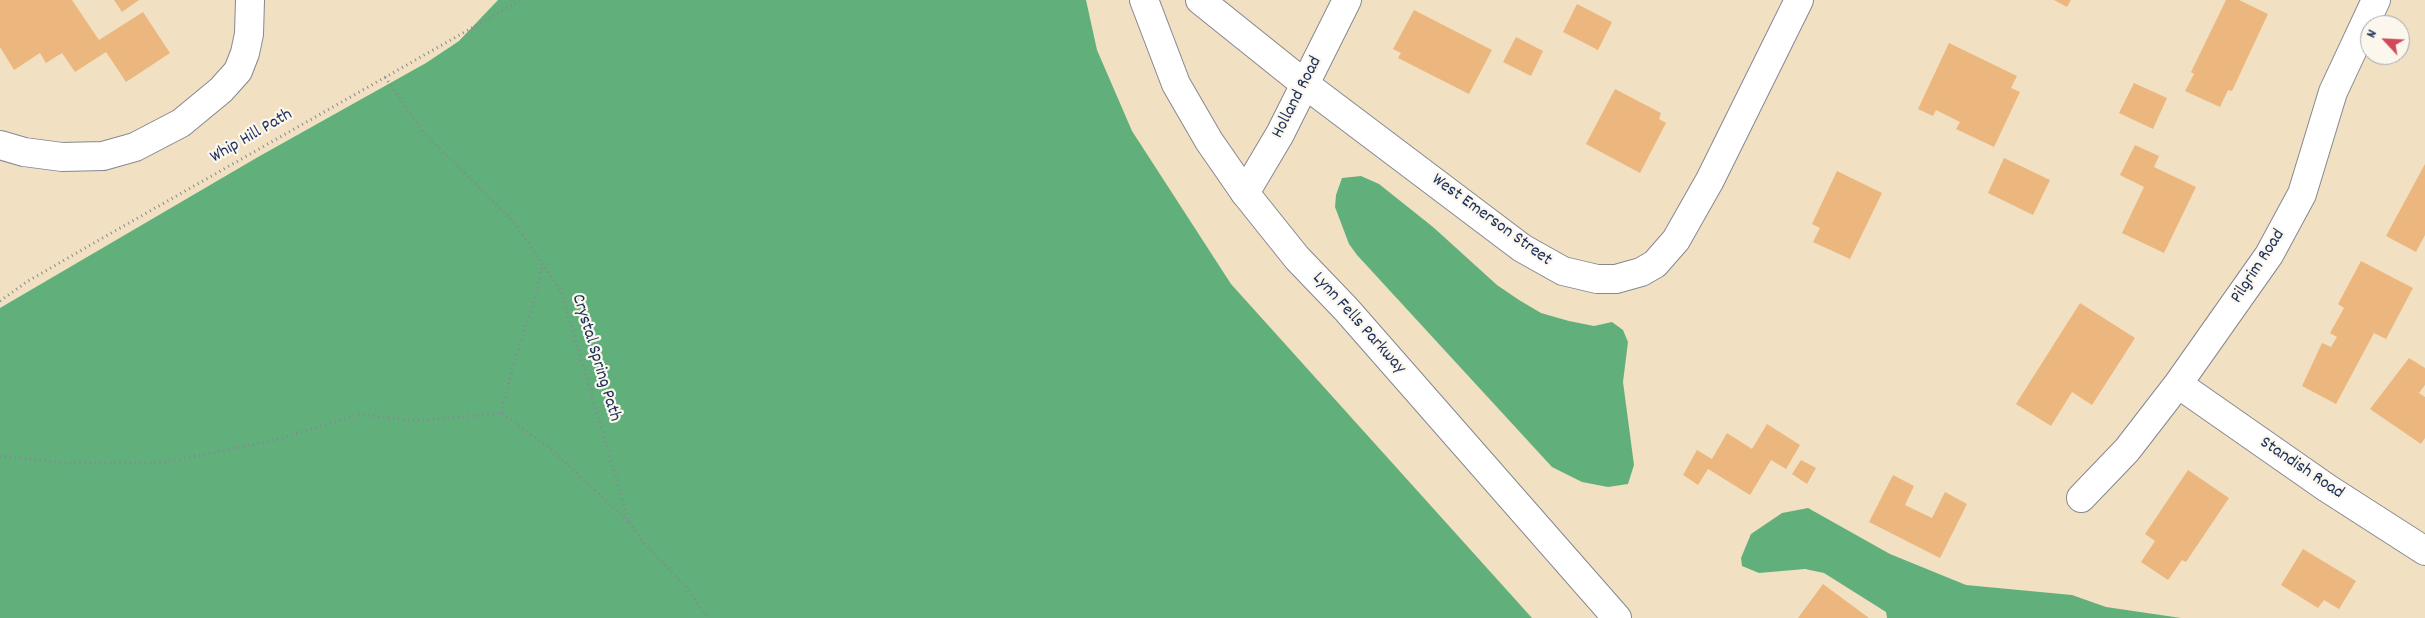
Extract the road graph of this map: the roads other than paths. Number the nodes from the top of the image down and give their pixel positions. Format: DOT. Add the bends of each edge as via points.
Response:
graph roads {
  1 [pos="250,0"];
  2 [pos="1144,0"];
  3 [pos="1200,0"];
  4 [pos="1347,0"];
  5 [pos="1800,0"];
  6 [pos="2376,0"];
  7 [pos="1306,85"];
  8 [pos="0,145"];
  9 [pos="1245,193"];
  10 [pos="2178,384"];
  11 [pos="2081,498"];
  12 [pos="2425,551"];
  13 [pos="1617,618"];
  1 -- 8 [label="street" via="249,34 238,71 181,122 135,147 103,156 62,157"];
  2 -- 9 [label="street, Lynn Fells Parkway" via="1176,84 1209,141"];
  3 -- 7 [label="street, West Emerson Street"];
  4 -- 7 [label="street, Holland Road"];
  5 -- 7 [label="street, West Emerson Street" via="1685,226 1655,264 1616,279 1580,276 1550,265 1522,248"];
  6 -- 10 [label="street, Pilgrim Road" via="2333,92 2306,182 2286,225 2259,271"];
  7 -- 9 [label="street, Holland Road"];
  9 -- 13 [label="street, Lynn Fells Parkway" via="1297,258 1346,309"];
  10 -- 11 [label="street, Pilgrim Road" via="2127,450"];
  10 -- 12 [label="street, Standish Road" via="2327,488"];
}
